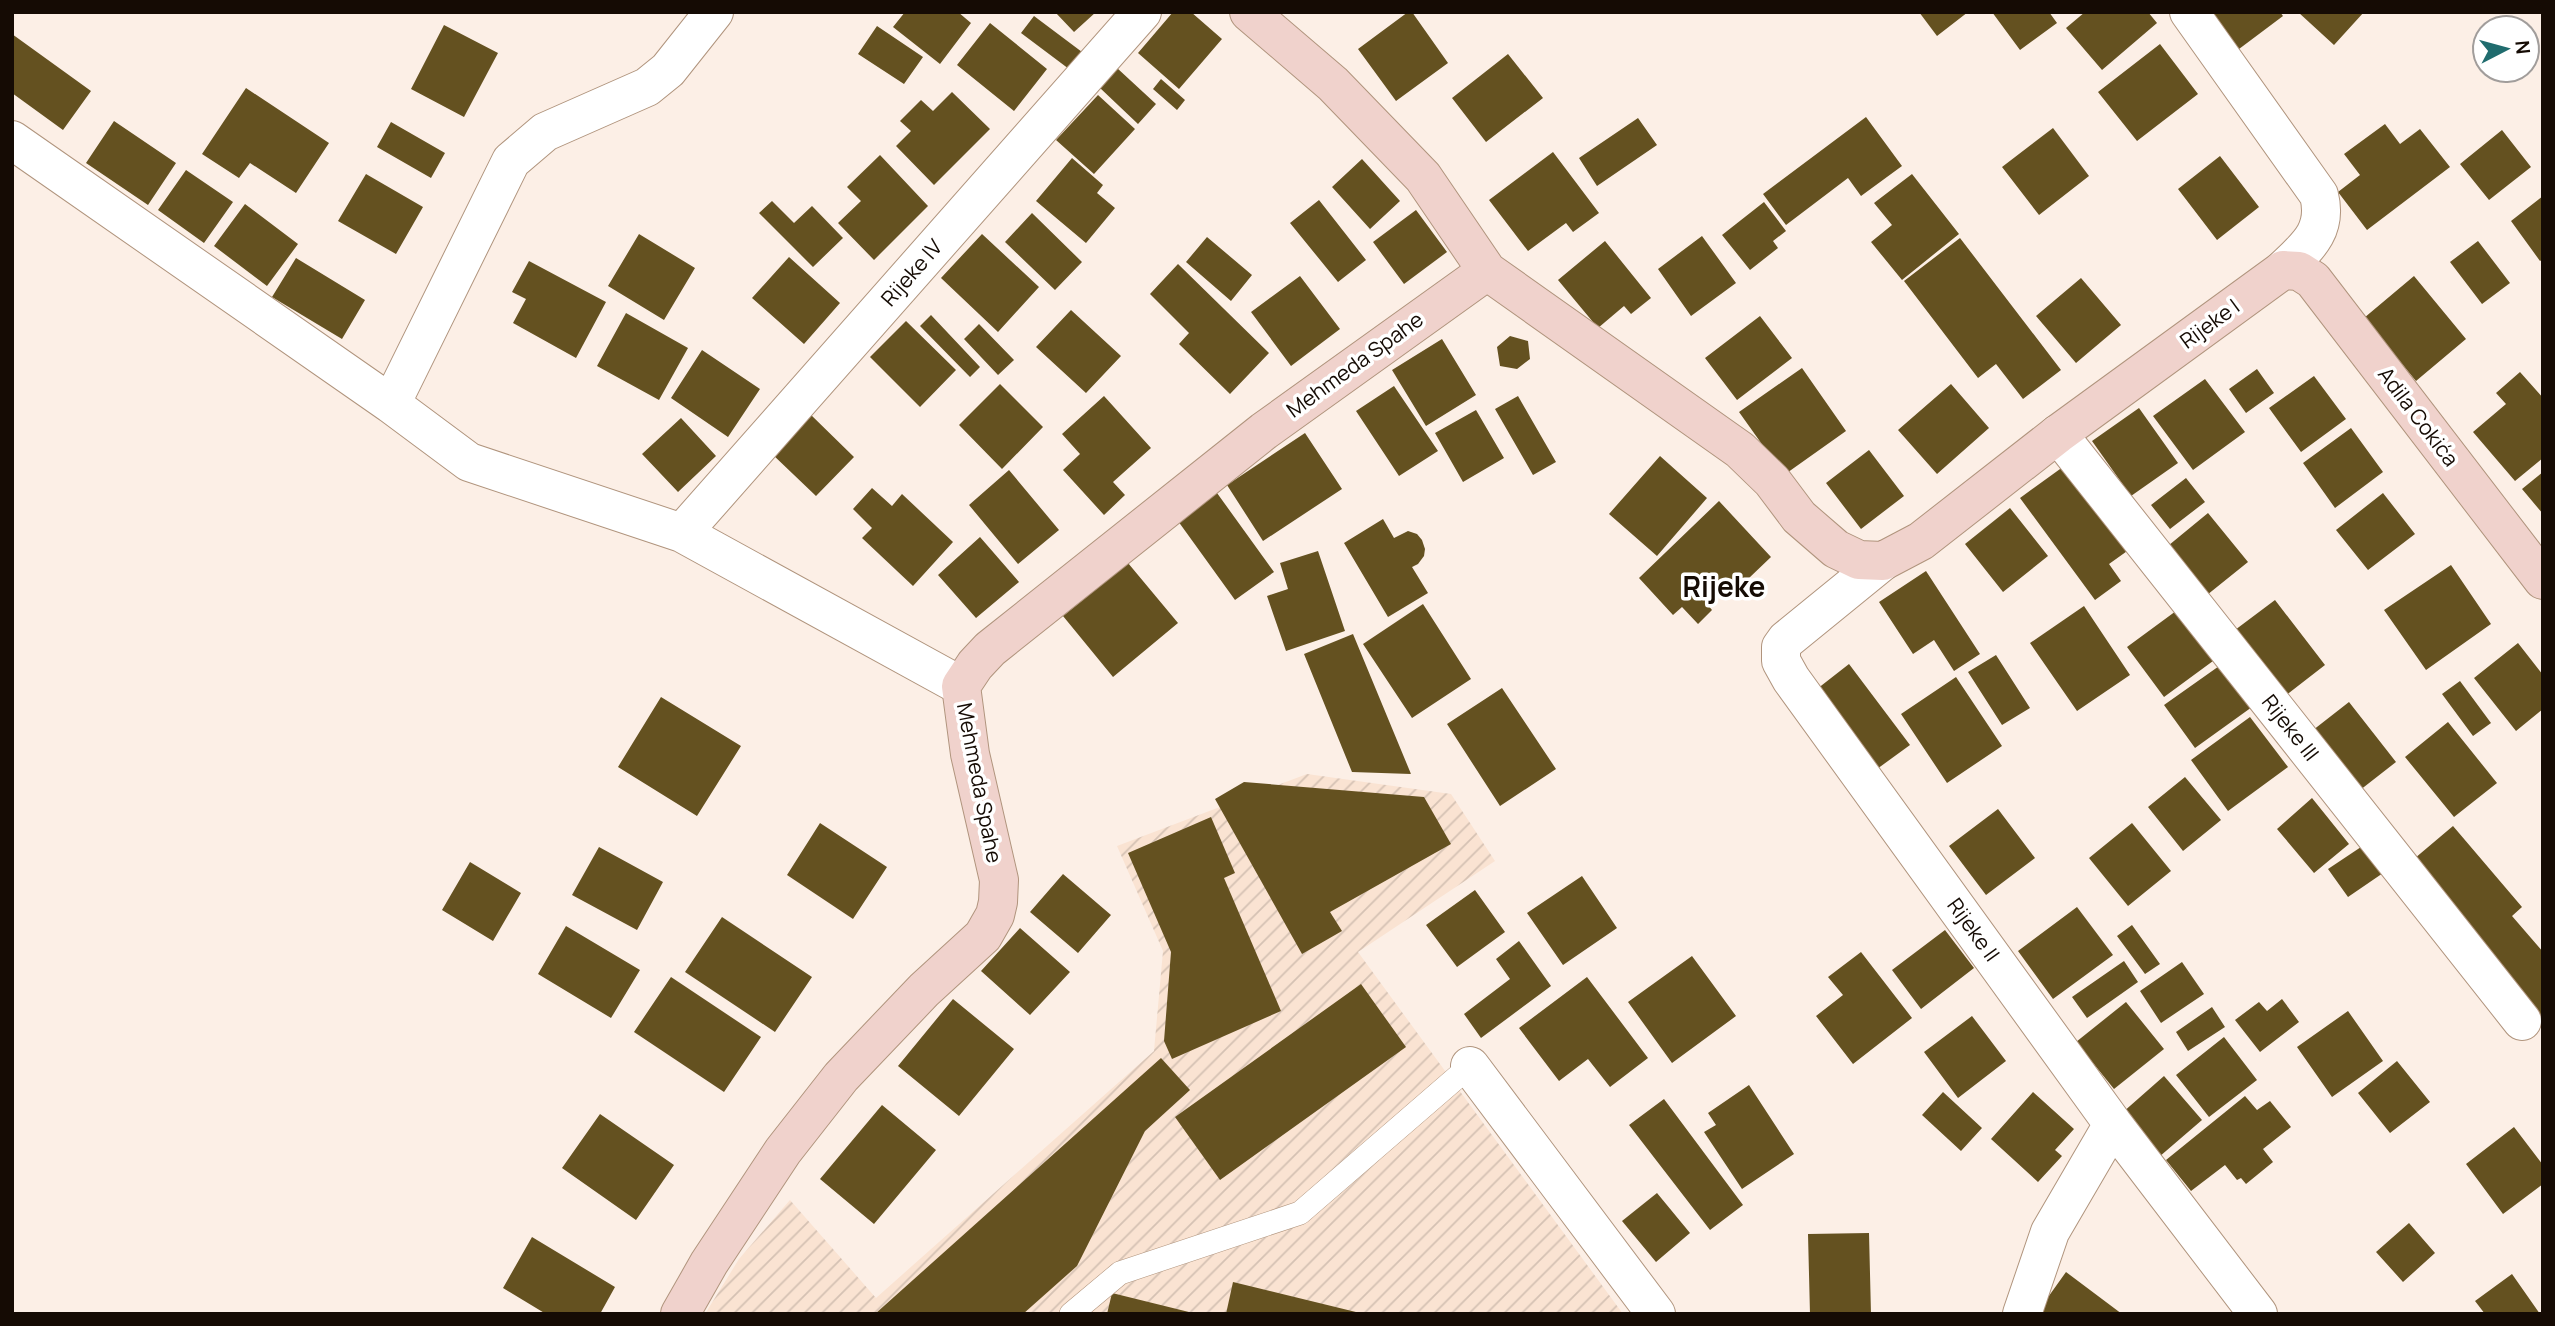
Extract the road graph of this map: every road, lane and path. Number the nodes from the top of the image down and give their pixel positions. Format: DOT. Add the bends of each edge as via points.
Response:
graph roads {
  1 [pos="714,12"];
  2 [pos="1142,12"];
  3 [pos="1249,12"];
  4 [pos="2189,12"];
  5 [pos="12,140"];
  6 [pos="2283,270"];
  7 [pos="1487,271"];
  8 [pos="390,404"];
  9 [pos="2058,434"];
  10 [pos="682,533"];
  11 [pos="1883,561"];
  12 [pos="2543,580"];
  13 [pos="961,686"];
  14 [pos="2522,1021"];
  15 [pos="1470,1066"];
  16 [pos="2113,1124"];
  17 [pos="680,1314"];
  18 [pos="1071,1314"];
  19 [pos="1656,1314"];
  20 [pos="2022,1314"];
  21 [pos="2258,1314"];
  1 -- 8 [label="street" via="668,70 646,87 545,132 511,161"];
  2 -- 10 [label="street, Rijeke IV"];
  3 -- 7 [label="street" via="1333,84 1423,177"];
  4 -- 6 [label="street, Rijeke I" via="2319,195 2322,208 2315,236"];
  5 -- 8 [label="street"];
  6 -- 9 [label="street, Rijeke I"];
  6 -- 12 [label="street, Adila Cokića" via="2298,271 2313,280"];
  7 -- 11 [label="street" via="1740,450 1772,481 1799,517 1836,549 1859,560"];
  7 -- 13 [label="street, Mehmeda Spahe" via="1264,431 1109,553 989,649"];
  8 -- 10 [label="street" via="469,462"];
  9 -- 11 [label="street, Rijeke I" via="1921,541"];
  9 -- 14 [label="street, Rijeke III"];
  10 -- 13 [label="street"];
  11 -- 16 [label="street, Rijeke II" via="1787,640 1781,647 1781,661"];
  13 -- 17 [label="street, Mehmeda Spahe" via="970,754 999,880 995,915 983,936 841,1077 783,1151"];
  15 -- 18 [label="lane" via="1300,1213 1120,1273"];
  15 -- 19 [label="street"];
  16 -- 20 [label="street" via="2050,1232"];
  16 -- 21 [label="street, Rijeke II"];
}
